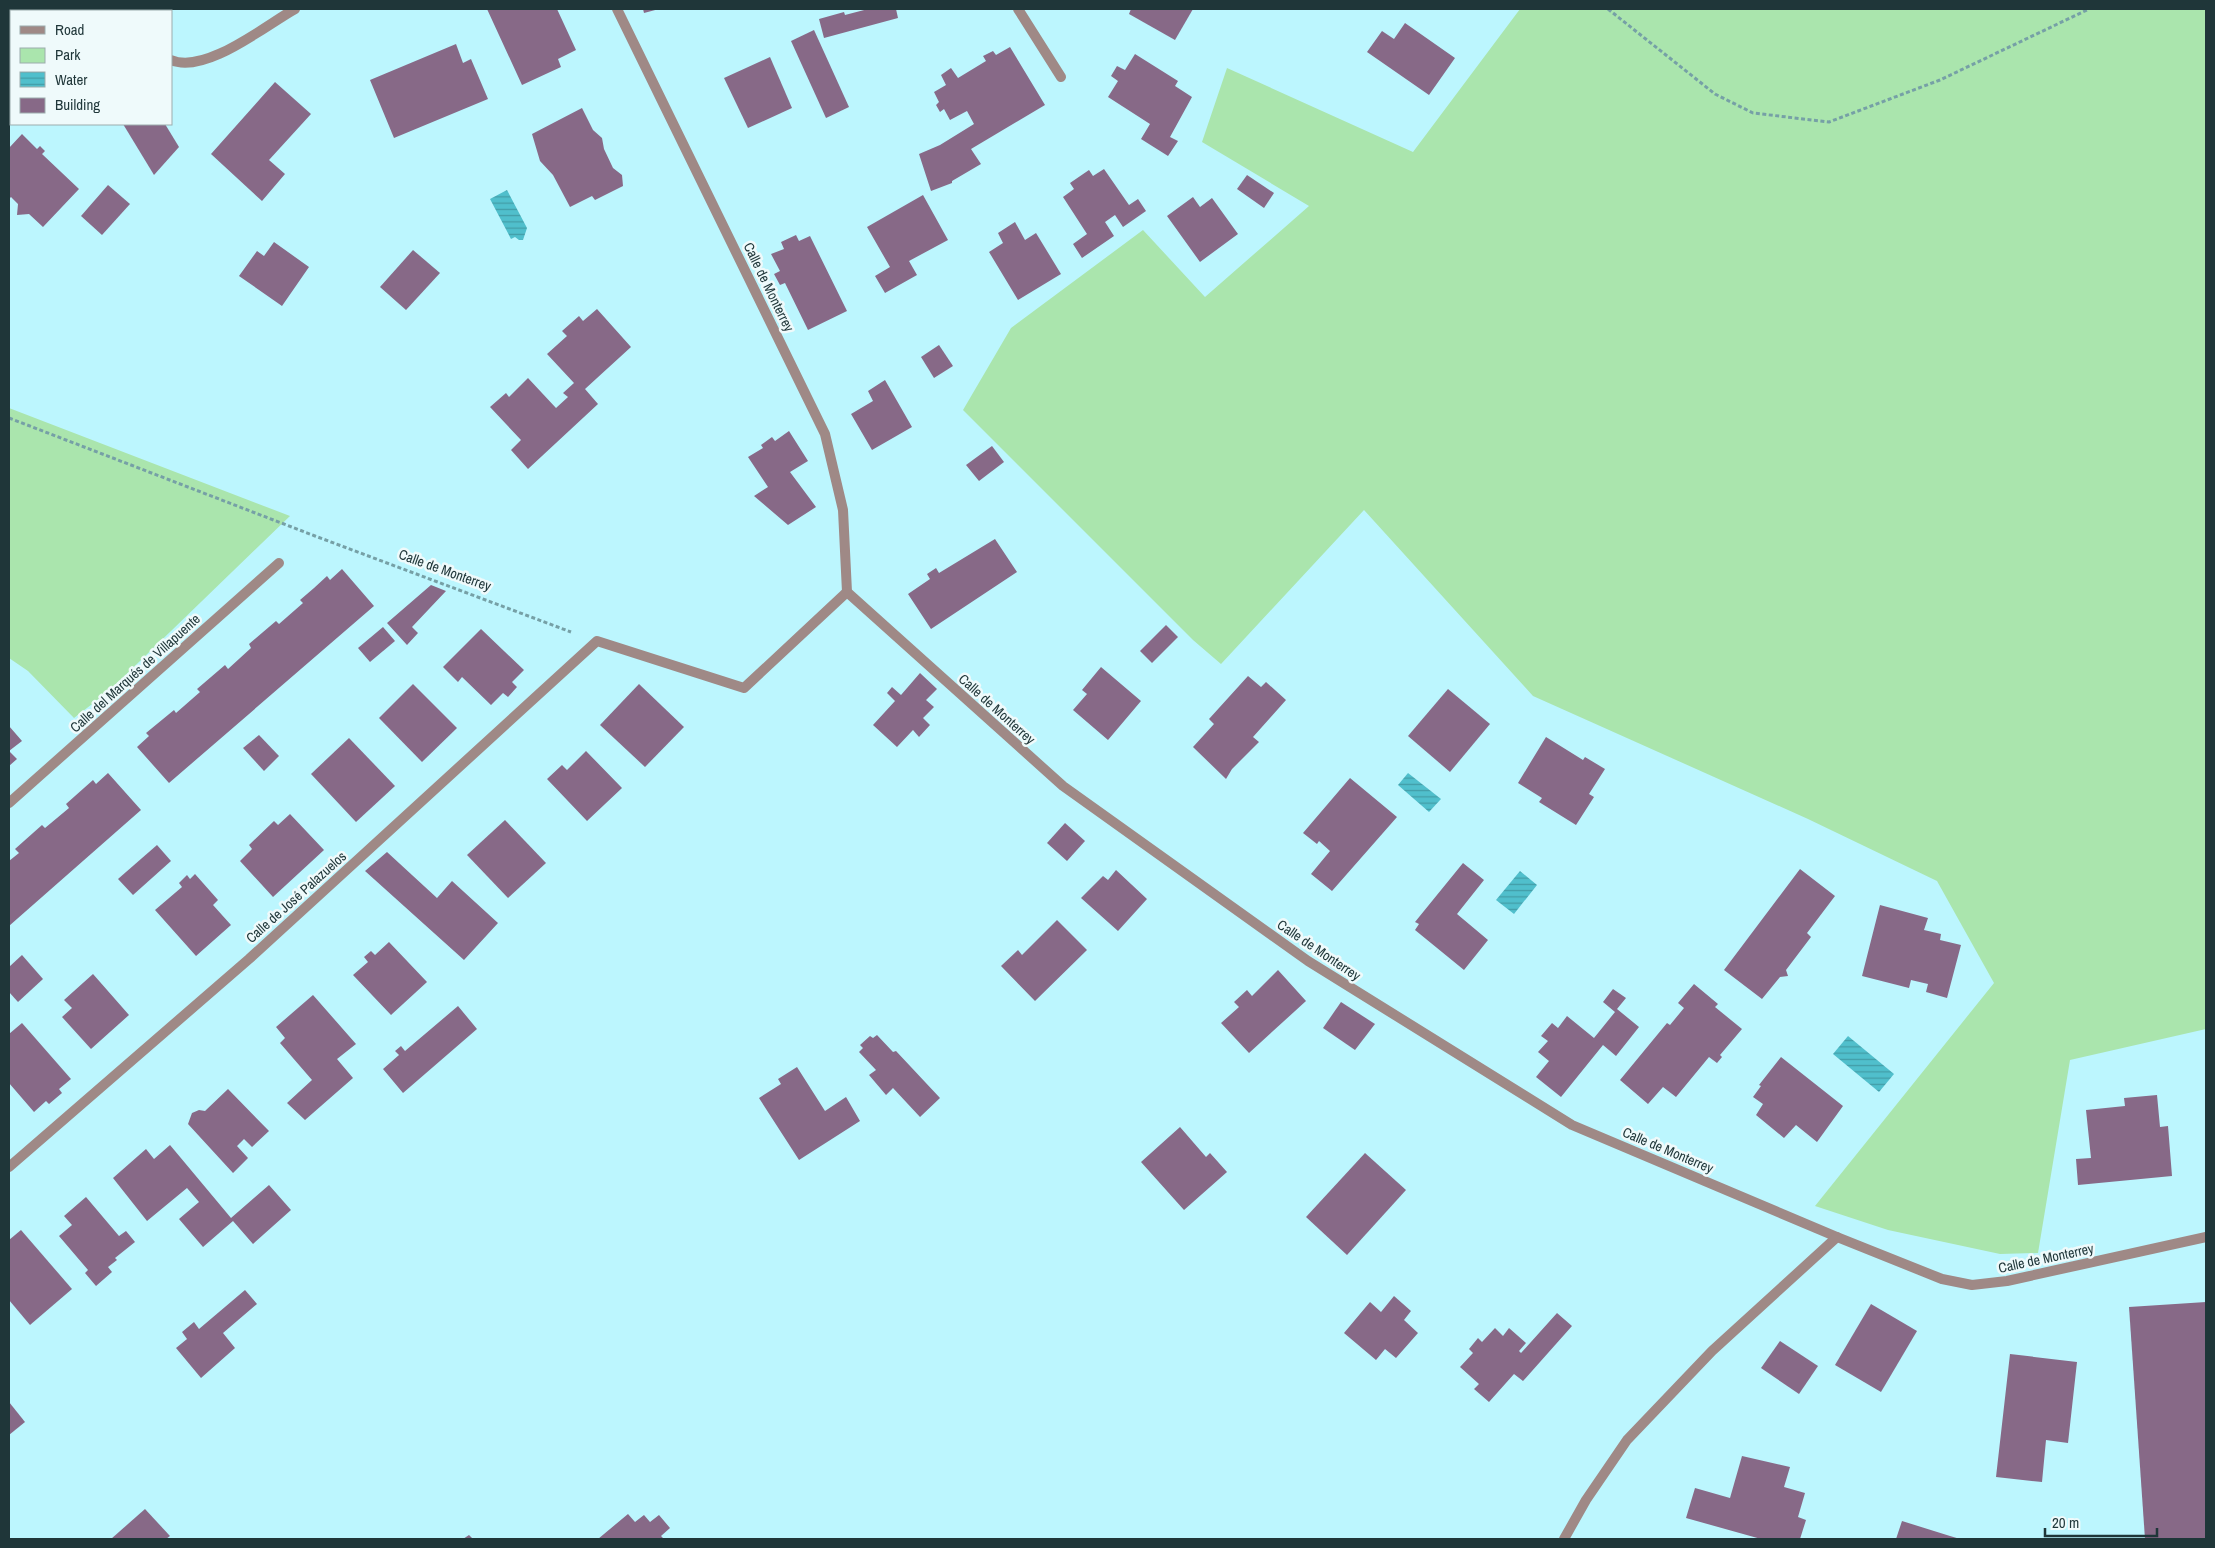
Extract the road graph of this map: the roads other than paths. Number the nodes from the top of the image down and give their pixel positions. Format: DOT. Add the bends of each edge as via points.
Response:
graph roads {
  1 [pos="295,9"];
  2 [pos="617,9"];
  3 [pos="1018,9"];
  4 [pos="172,60"];
  5 [pos="1061,77"];
  6 [pos="279,563"];
  7 [pos="847,592"];
  8 [pos="9,803"];
  9 [pos="9,1167"];
  10 [pos="1837,1237"];
  11 [pos="2206,1237"];
  12 [pos="1564,1539"];
  1 -- 4 [label="street" via="232,49 207,59"];
  2 -- 7 [label="street, Calle de Monterrey" via="825,434 843,510"];
  3 -- 5 [label="street"];
  6 -- 8 [label="street, Calle del Marqués de Villapuente"];
  7 -- 9 [label="street, Calle de José Palazuelos" via="744,688 597,641 249,959"];
  7 -- 10 [label="street, Calle de Monterrey" via="1051,778 1308,961 1572,1124"];
  10 -- 11 [label="street, Calle de Monterrey" via="1942,1279 1972,1285 2007,1281"];
  10 -- 12 [label="street" via="1712,1351 1627,1440"];
}
